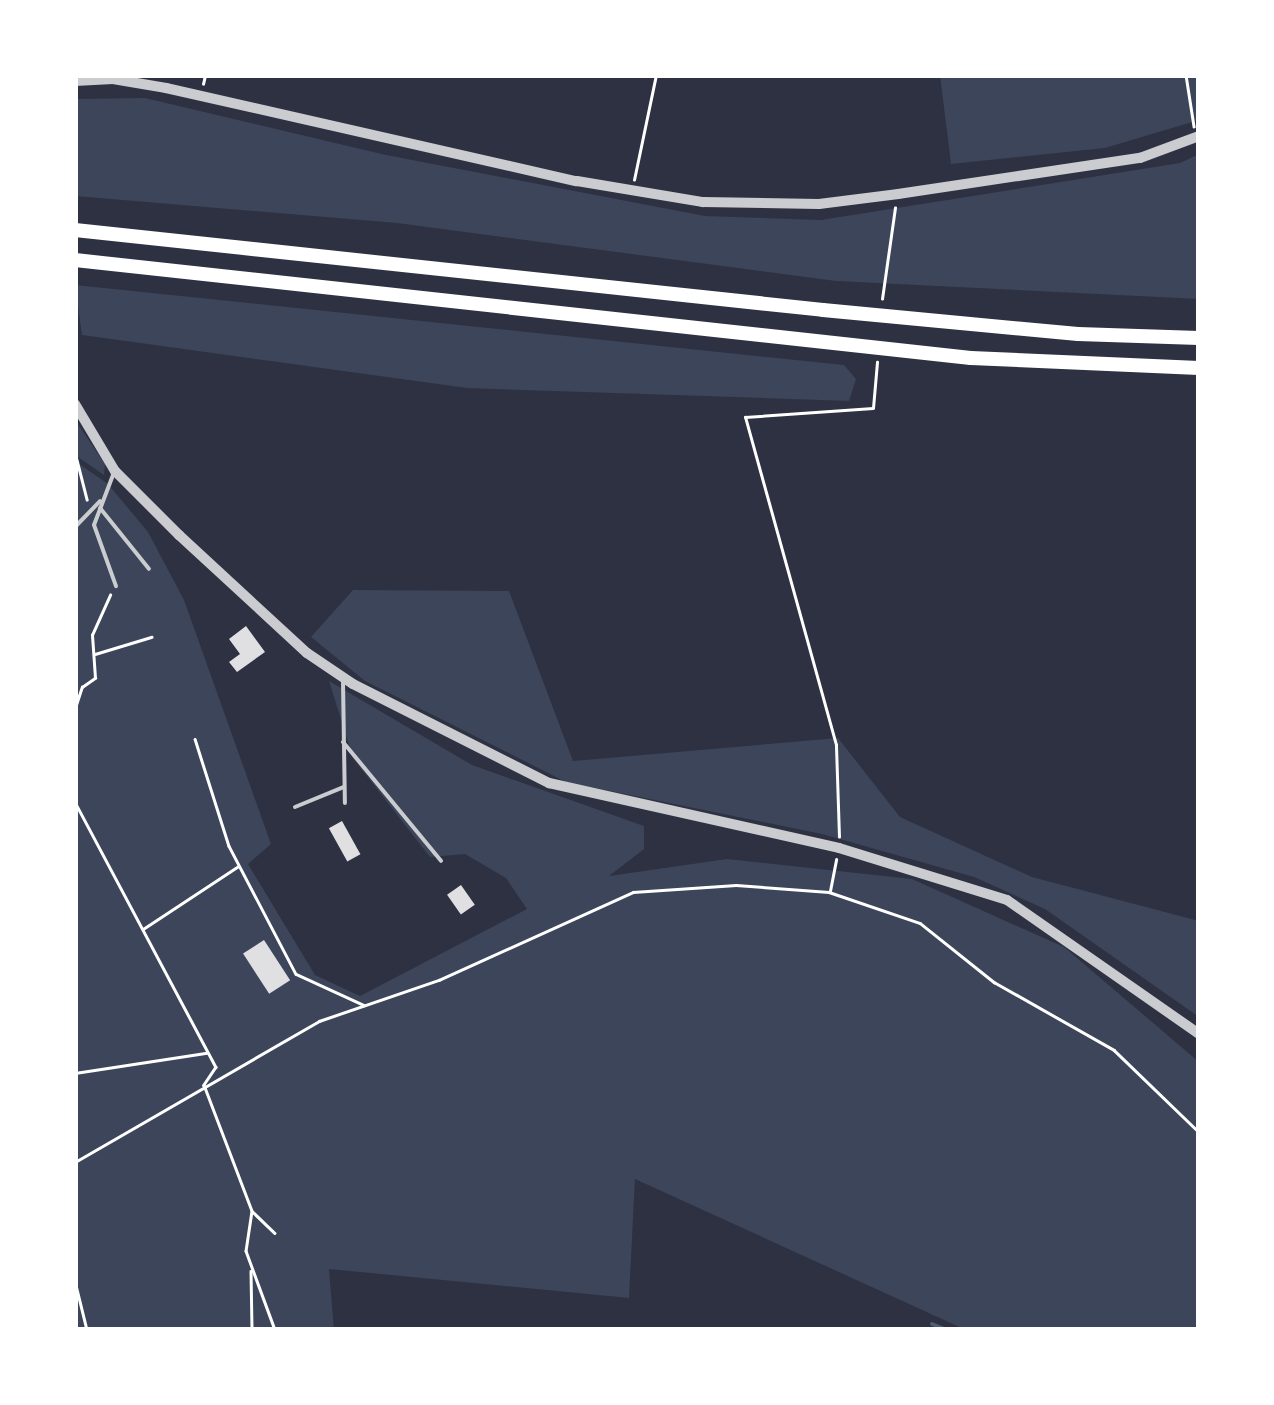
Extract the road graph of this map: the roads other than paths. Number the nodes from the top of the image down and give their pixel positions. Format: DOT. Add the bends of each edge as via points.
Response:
graph roads {
  1 [pos="75,81"];
  2 [pos="1198,136"];
  3 [pos="75,230"];
  4 [pos="75,260"];
  5 [pos="1199,338"];
  6 [pos="1199,368"];
  7 [pos="75,404"];
  8 [pos="115,471"];
  9 [pos="100,504"];
  10 [pos="75,527"];
  11 [pos="149,569"];
  12 [pos="116,586"];
  13 [pos="343,677"];
  14 [pos="343,742"];
  15 [pos="344,787"];
  16 [pos="345,803"];
  17 [pos="295,807"];
  18 [pos="441,862"];
  19 [pos="1199,1034"];
  1 -- 2 [label="street" via="166,88 703,202 818,204 898,194 1140,158"];
  3 -- 5 [label="highway" via="842,312"];
  4 -- 6 [label="highway" via="971,358"];
  7 -- 8 [label="street"];
  8 -- 9 [label="lane"];
  8 -- 13 [label="street" via="241,597"];
  9 -- 10 [label="lane"];
  9 -- 11 [label="lane"];
  9 -- 12 [label="lane" via="94,526"];
  13 -- 14 [label="lane"];
  13 -- 19 [label="street" via="549,783 839,848 1006,900"];
  14 -- 15 [label="lane"];
  14 -- 18 [label="lane"];
  15 -- 16 [label="lane"];
  15 -- 17 [label="lane"];
}
